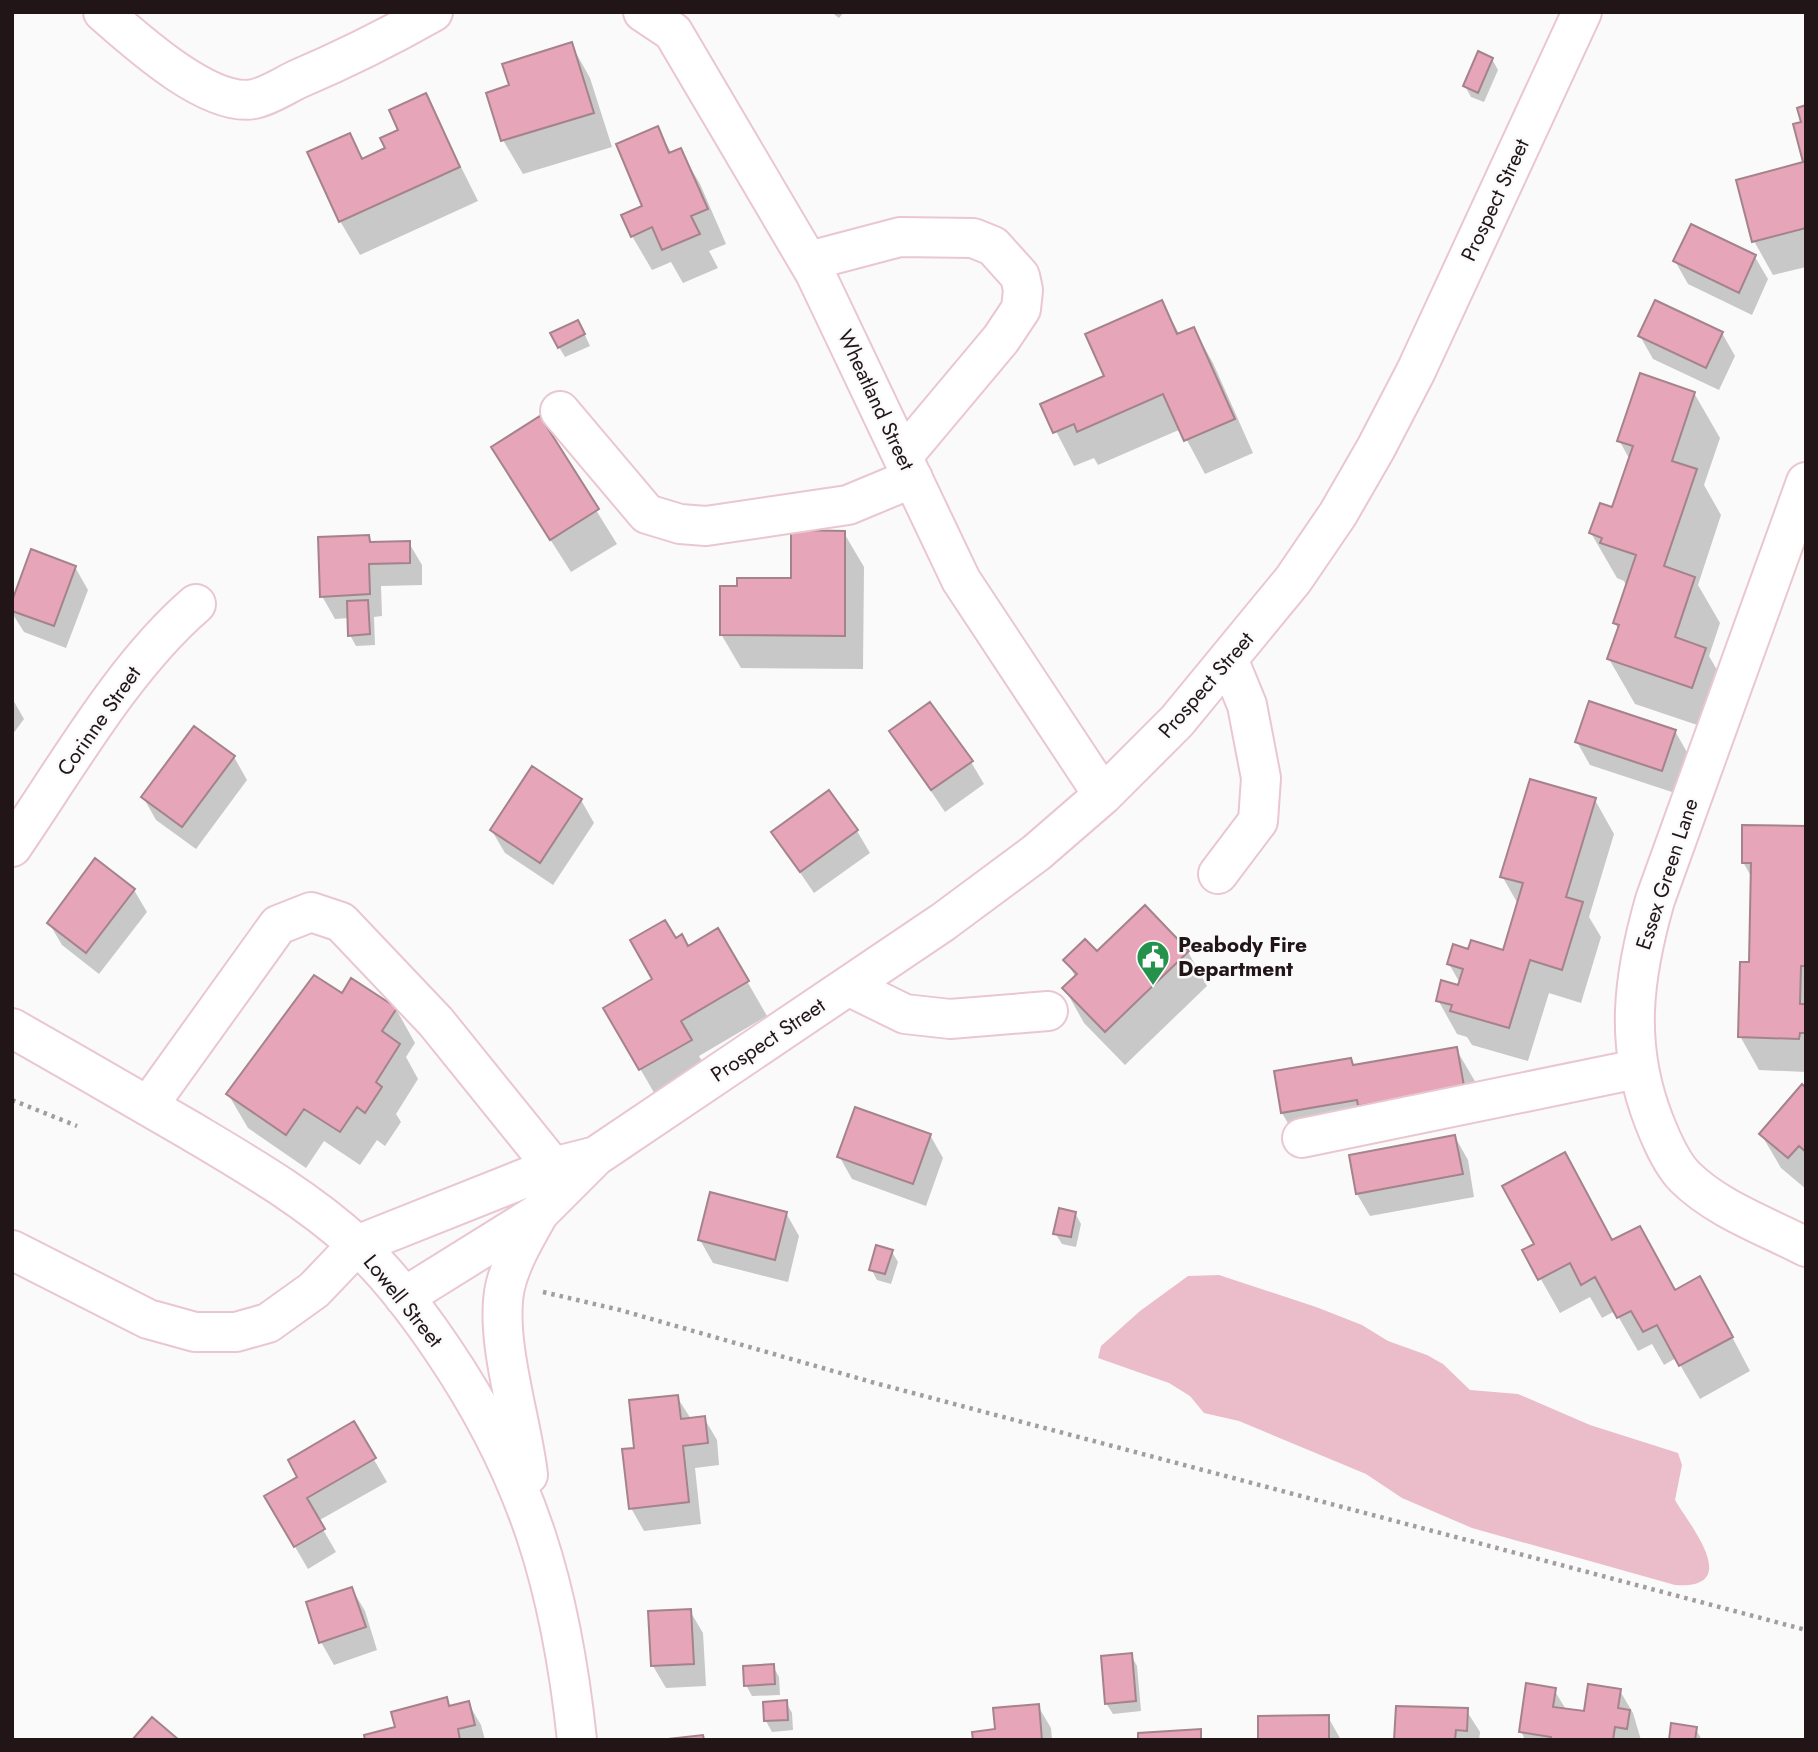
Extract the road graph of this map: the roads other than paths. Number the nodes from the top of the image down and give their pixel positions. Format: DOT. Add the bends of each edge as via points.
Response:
graph roads {
  1 [pos="103,12"];
  2 [pos="433,12"];
  3 [pos="643,12"];
  4 [pos="1582,12"];
  5 [pos="809,261"];
  6 [pos="560,411"];
  7 [pos="908,467"];
  8 [pos="1806,482"];
  9 [pos="196,604"];
  10 [pos="1229,661"];
  11 [pos="1103,795"];
  12 [pos="12,847"];
  13 [pos="1218,874"];
  14 [pos="848,986"];
  15 [pos="1048,1011"];
  16 [pos="12,1028"];
  17 [pos="1637,1069"];
  18 [pos="148,1106"];
  19 [pos="1302,1138"];
  20 [pos="596,1156"];
  21 [pos="553,1167"];
  22 [pos="539,1213"];
  23 [pos="357,1245"];
  24 [pos="1806,1247"];
  25 [pos="12,1250"];
  26 [pos="404,1297"];
  27 [pos="533,1519"];
  28 [pos="577,1740"];
  1 -- 2 [label="street" via="187,77 215,93 253,99 367,49"];
  3 -- 5 [label="street, Wheatland Street" via="673,33"];
  4 -- 10 [label="street, Prospect Street" via="1376,449 1293,580"];
  5 -- 7 [label="street, Wheatland Street"];
  5 -- 7 [label="street" via="900,237 974,238 993,246 1020,276 1021,309"];
  6 -- 7 [label="street" via="646,514 680,524 706,526 848,505"];
  7 -- 11 [label="street, Wheatland Street" via="961,580"];
  8 -- 17 [label="street, Essex Green Lane" via="1655,900 1635,998"];
  9 -- 12 [label="street, Corinne Street" via="164,631 139,663"];
  10 -- 11 [label="street, Prospect Street"];
  10 -- 13 [label="street" via="1247,705 1261,778 1258,821"];
  11 -- 14 [label="street, Prospect Street" via="1036,853"];
  14 -- 15 [label="street" via="905,1014 950,1019"];
  14 -- 20 [label="street, Prospect Street"];
  16 -- 18 [label="street, Lowell Street"];
  17 -- 19 [label="street"];
  17 -- 24 [label="street, Essex Green Lane" via="1661,1138 1684,1176 1713,1199"];
  18 -- 21 [label="street" via="278,925 311,912 341,922 351,932 436,1022"];
  18 -- 23 [label="street, Lowell Street" via="301,1200"];
  20 -- 21 [label="street, Prospect Street"];
  20 -- 22 [label="street, Prospect Street"];
  21 -- 23 [label="street, Prospect Street"];
  22 -- 26 [label="street, Prospect Street"];
  22 -- 27 [label="street" via="505,1288 504,1325"];
  23 -- 25 [label="street" via="314,1290 268,1323 236,1332 195,1332 148,1319"];
  23 -- 26 [label="street, Lowell Street"];
  26 -- 27 [label="street, Lowell Street" via="492,1427"];
  27 -- 28 [label="street, Lowell Street" via="564,1641"];
}
